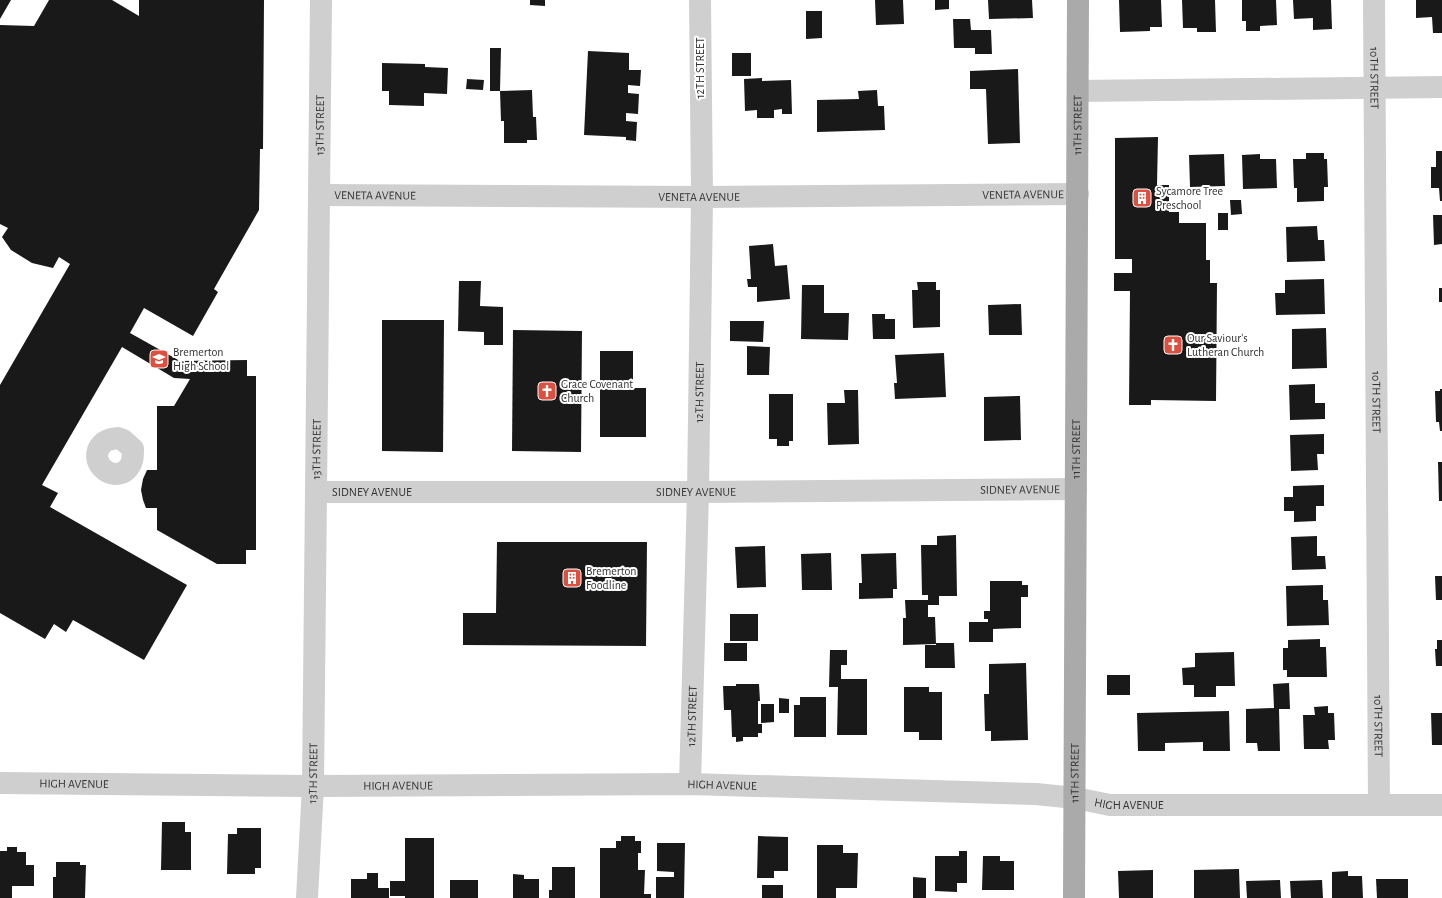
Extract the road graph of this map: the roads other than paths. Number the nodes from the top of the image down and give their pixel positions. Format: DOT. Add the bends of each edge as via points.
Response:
graph roads {
  1 [pos="321,0"];
  2 [pos="700,0"];
  3 [pos="1078,0"];
  4 [pos="1374,0"];
  5 [pos="1375,87"];
  6 [pos="1442,87"];
  7 [pos="1078,90"];
  8 [pos="1078,194"];
  9 [pos="320,195"];
  10 [pos="702,197"];
  11 [pos="1076,489"];
  12 [pos="316,492"];
  13 [pos="698,492"];
  14 [pos="0,783"];
  15 [pos="690,784"];
  16 [pos="313,786"];
  17 [pos="1075,798"];
  18 [pos="1378,805"];
  19 [pos="1442,805"];
  20 [pos="307,898"];
  21 [pos="1074,898"];
  1 -- 9 [label="street, 13TH STREET"];
  2 -- 10 [label="street, 12TH STREET"];
  3 -- 7 [label="main road, 11TH STREET"];
  4 -- 5 [label="street, 10TH STREET"];
  5 -- 6 [label="street"];
  5 -- 7 [label="street"];
  5 -- 18 [label="street, 10TH STREET"];
  7 -- 8 [label="main road, 11TH STREET"];
  8 -- 10 [label="street, VENETA AVENUE"];
  8 -- 11 [label="main road, 11TH STREET"];
  9 -- 10 [label="street, VENETA AVENUE"];
  9 -- 12 [label="street, 13TH STREET"];
  10 -- 13 [label="street, 12TH STREET"];
  11 -- 13 [label="street, SIDNEY AVENUE"];
  11 -- 17 [label="main road, 11TH STREET"];
  12 -- 13 [label="street, SIDNEY AVENUE"];
  12 -- 16 [label="street, 13TH STREET"];
  13 -- 15 [label="street, 12TH STREET"];
  14 -- 16 [label="street, HIGH AVENUE"];
  15 -- 16 [label="street, HIGH AVENUE"];
  15 -- 17 [label="street, HIGH AVENUE" via="1036,794"];
  16 -- 20 [label="street, 13TH STREET"];
  17 -- 18 [label="street, HIGH AVENUE" via="1110,805"];
  17 -- 21 [label="main road, 11TH STREET"];
  18 -- 19 [label="street, HIGH AVENUE"];
}
